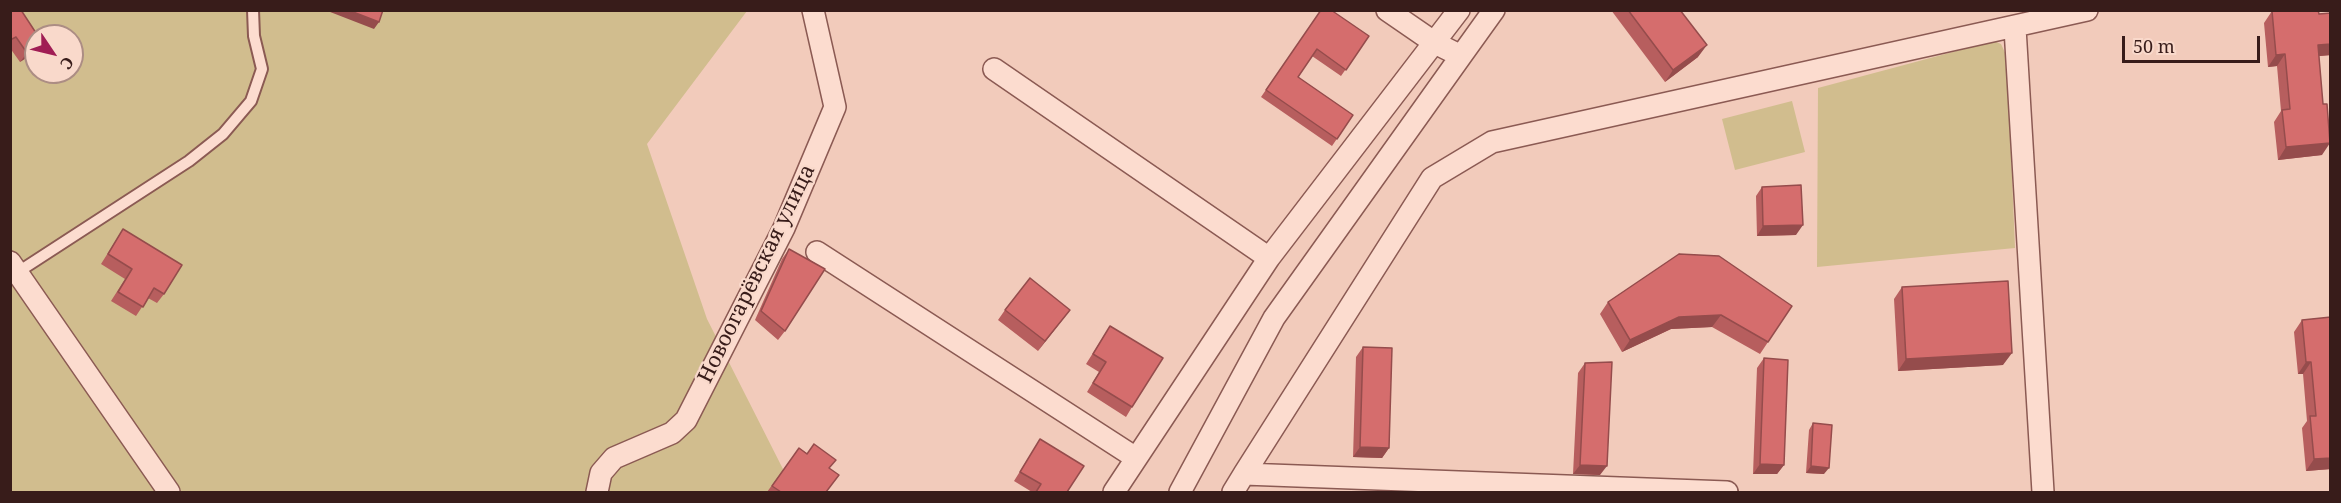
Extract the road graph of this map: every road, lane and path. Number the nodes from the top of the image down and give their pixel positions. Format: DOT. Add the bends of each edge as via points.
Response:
graph roads {
  1 [pos="254,10"];
  2 [pos="813,10"];
  3 [pos="1387,10"];
  4 [pos="1459,10"];
  5 [pos="1494,10"];
  6 [pos="2087,10"];
  7 [pos="2015,27"];
  8 [pos="1435,43"];
  9 [pos="1461,56"];
  10 [pos="994,69"];
  11 [pos="817,252"];
  12 [pos="1269,258"];
  13 [pos="14,267"];
  14 [pos="1136,458"];
  15 [pos="1238,483"];
  16 [pos="170,492"];
  17 [pos="597,492"];
  18 [pos="1114,492"];
  19 [pos="1180,492"];
  20 [pos="1727,492"];
  21 [pos="2043,492"];
  1 -- 13 [label="lane" via="254,36 262,69 251,101 223,134 189,161"];
  2 -- 17 [label="street, Новоогарёвская улица" via="835,107 784,228 686,420 672,433 614,458 601,473"];
  3 -- 8 [label="street"];
  4 -- 8 [label="street"];
  5 -- 9 [label="street"];
  6 -- 7 [label="street"];
  7 -- 15 [label="street" via="1492,142 1432,178"];
  7 -- 21 [label="street"];
  8 -- 9 [label="street"];
  8 -- 12 [label="street"];
  9 -- 19 [label="street" via="1274,318"];
  10 -- 12 [label="street"];
  11 -- 14 [label="street"];
  12 -- 14 [label="street"];
  13 -- 16 [label="street"];
  14 -- 18 [label="street"];
  15 -- 20 [label="street"];
}
